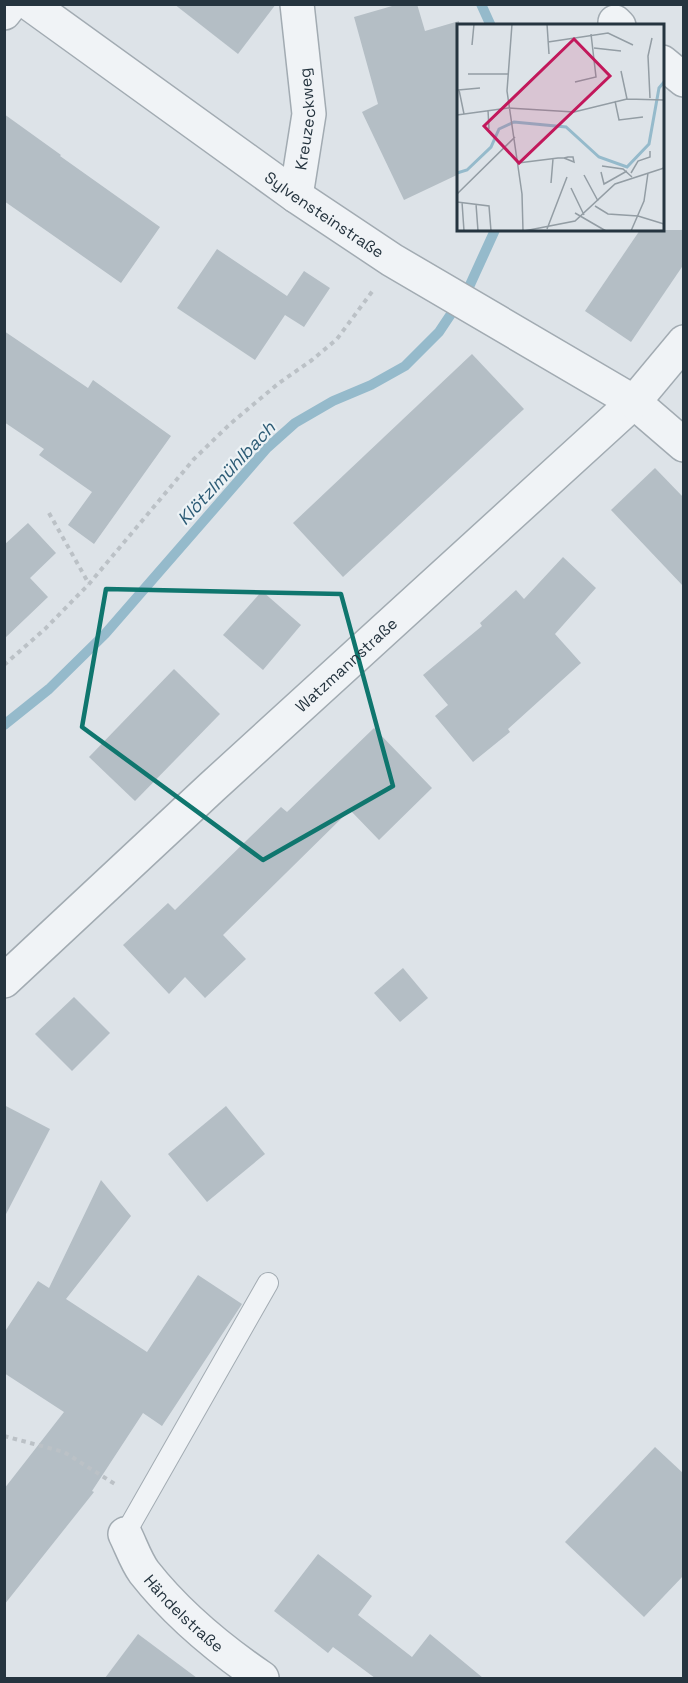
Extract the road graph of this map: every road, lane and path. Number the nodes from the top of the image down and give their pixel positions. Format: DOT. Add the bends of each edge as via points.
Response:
graph roads {
  1 [pos="11,4"];
  2 [pos="30,4"];
  3 [pos="297,4"];
  4 [pos="4,13"];
  5 [pos="664,63"];
  6 [pos="684,80"];
  7 [pos="296,196"];
  8 [pos="392,260"];
  9 [pos="684,342"];
  10 [pos="633,402"];
  11 [pos="684,445"];
  12 [pos="49,513"];
  13 [pos="88,584"];
  14 [pos="4,665"];
  15 [pos="4,981"];
  16 [pos="268,1283"];
  17 [pos="4,1436"];
  18 [pos="125,1534"];
  19 [pos="244,1674"];
  1 -- 4 [label="street"];
  2 -- 7 [label="street, Sylvensteinstraße"];
  3 -- 7 [label="street, Kreuzeckweg" via="309,114"];
  5 -- 6 [label="street"];
  7 -- 8 [label="street, Sylvensteinstraße"];
  8 -- 10 [label="street, Sylvensteinstraße"];
  8 -- 13 [label="path" via="337,339 230,424 194,459"];
  9 -- 10 [label="street, Watzmannstraße"];
  10 -- 11 [label="street, Sylvensteinstraße"];
  10 -- 15 [label="street, Watzmannstraße"];
  12 -- 13 [label="path"];
  13 -- 14 [label="path"];
  16 -- 18 [label="lane"];
  17 -- 18 [label="path" via="64,1452 119,1486"];
  18 -- 19 [label="street, Händelstraße" via="143,1570"];
}
